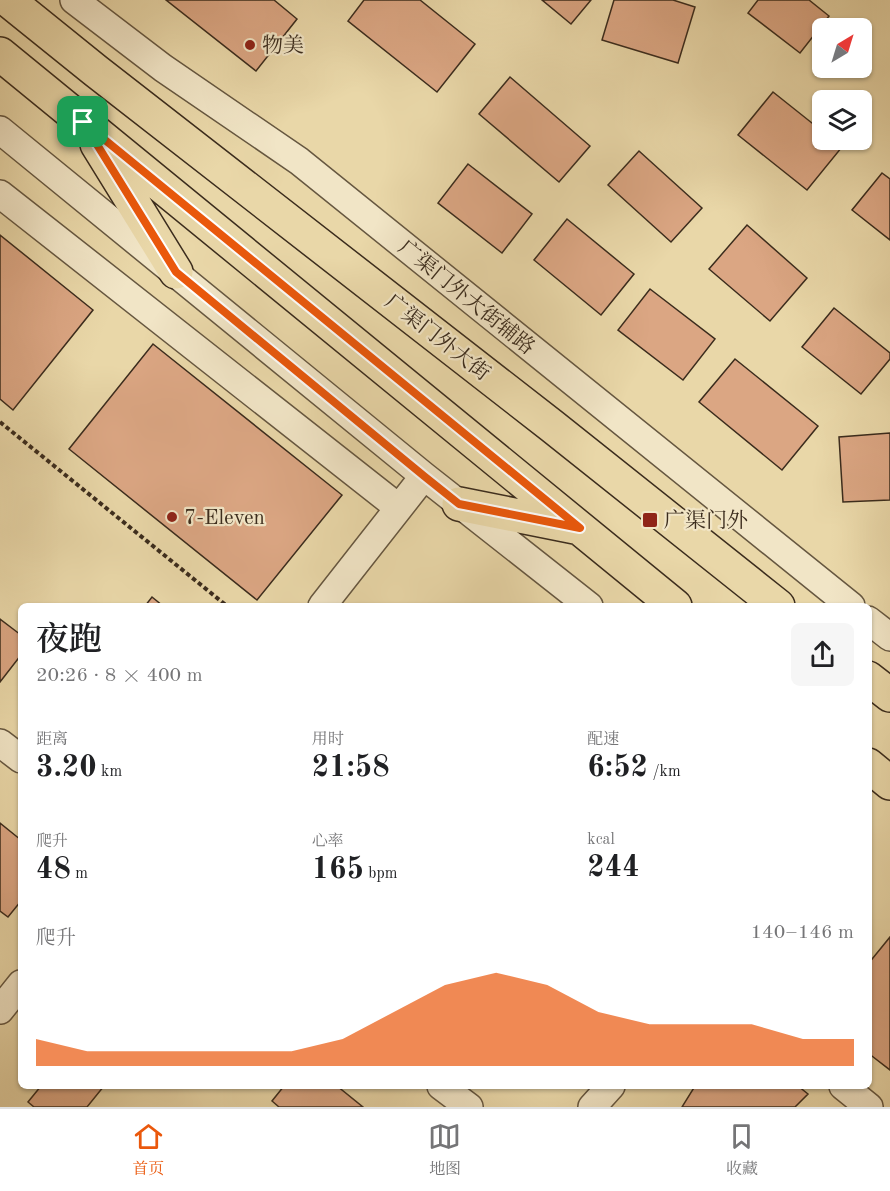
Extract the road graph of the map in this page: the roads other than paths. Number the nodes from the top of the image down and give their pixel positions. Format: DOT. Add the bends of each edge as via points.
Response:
graph roads {
  1 [pos="8,0"];
  2 [pos="74,0"];
  3 [pos="0,54"];
  4 [pos="75,115"];
  5 [pos="0,130"];
  6 [pos="0,194"];
  7 [pos="176,272"];
  8 [pos="424,476"];
  9 [pos="459,504"];
  10 [pos="399,508"];
  11 [pos="580,528"];
  12 [pos="324,603"];
  13 [pos="585,603"];
  14 [pos="671,603"];
  15 [pos="774,603"];
  16 [pos="847,603"];
  17 [pos="872,623"];
  18 [pos="890,637"];
  19 [pos="872,681"];
  20 [pos="890,695"];
  21 [pos="0,742"];
  22 [pos="18,757"];
  23 [pos="18,988"];
  24 [pos="0,1010"];
  25 [pos="445,1089"];
  26 [pos="608,1089"];
  27 [pos="611,1089"];
  28 [pos="847,1089"];
  29 [pos="469,1107"];
  30 [pos="592,1107"];
  31 [pos="614,1107"];
  32 [pos="869,1107"];
  1 -- 15 [label="main road, 广渠门外大街"];
  2 -- 16 [label="street, 广渠门外大街辅路" via="163,68 299,161"];
  3 -- 4 [label="main road"];
  4 -- 7 [label="main road"];
  4 -- 11 [label="main road"];
  5 -- 7 [label="street"];
  6 -- 10 [label="street"];
  7 -- 8 [label="street"];
  8 -- 9 [label="street"];
  8 -- 10 [label="street"];
  9 -- 11 [label="main road"];
  9 -- 13 [label="street"];
  10 -- 12 [label="street"];
  11 -- 14 [label="main road"];
  17 -- 18 [label="street"];
  19 -- 20 [label="main road"];
  21 -- 22 [label="street"];
  23 -- 24 [label="street"];
  25 -- 29 [label="street"];
  26 -- 30 [label="street"];
  27 -- 31 [label="street"];
  28 -- 32 [label="street"];
}
